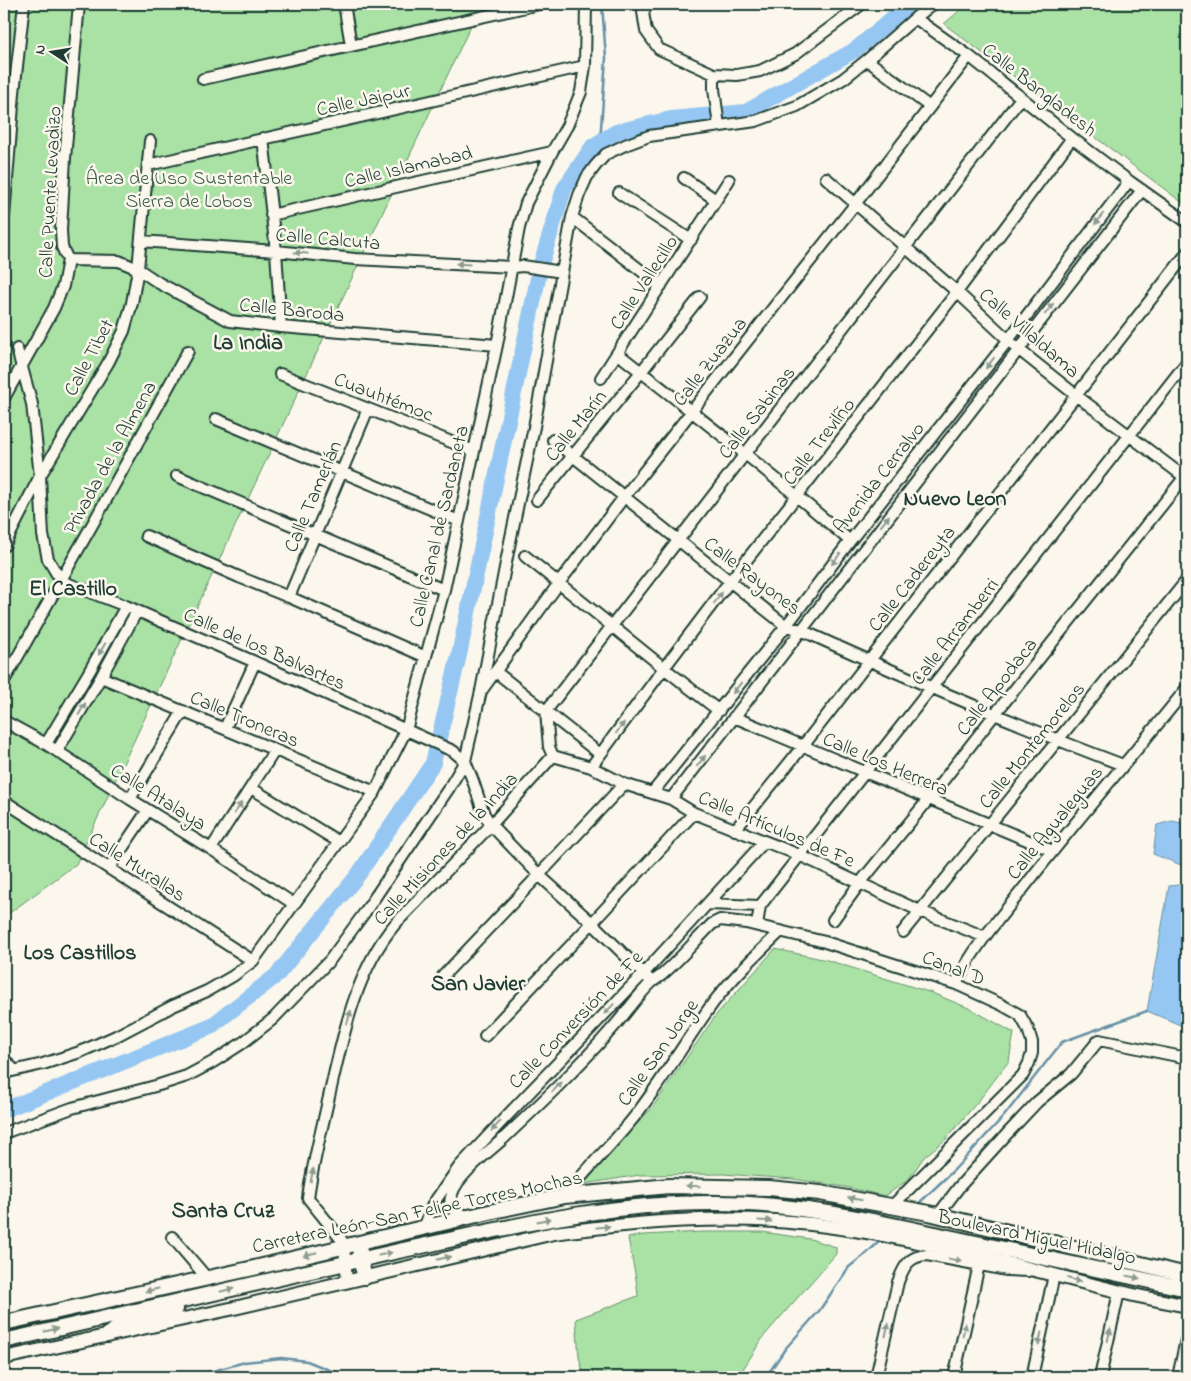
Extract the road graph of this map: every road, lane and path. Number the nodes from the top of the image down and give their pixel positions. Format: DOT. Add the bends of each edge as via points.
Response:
graph roads {
  1 [pos="24,4"];
  2 [pos="79,4"];
  3 [pos="344,4"];
  4 [pos="539,4"];
  5 [pos="586,4"];
  6 [pos="648,4"];
  7 [pos="862,4"];
  8 [pos="933,4"];
  9 [pos="915,18"];
  10 [pos="351,45"];
  11 [pos="969,56"];
  12 [pos="867,60"];
  13 [pos="585,66"];
  14 [pos="714,74"];
  15 [pos="203,79"];
  16 [pos="1021,98"];
  17 [pos="930,107"];
  18 [pos="719,123"];
  19 [pos="262,138"];
  20 [pos="1072,138"];
  21 [pos="150,142"];
  22 [pos="552,152"];
  23 [pos="148,165"];
  24 [pos="684,178"];
  25 [pos="826,178"];
  26 [pos="729,180"];
  27 [pos="1129,181"];
  28 [pos="1142,190"];
  29 [pos="619,193"];
  30 [pos="716,200"];
  31 [pos="856,203"];
  32 [pos="272,215"];
  33 [pos="4,216"];
  34 [pos="572,217"];
  35 [pos="1187,222"];
  36 [pos="691,240"];
  37 [pos="141,241"];
  38 [pos="906,248"];
  39 [pos="276,251"];
  40 [pos="1187,252"];
  41 [pos="68,260"];
  42 [pos="512,267"];
  43 [pos="138,269"];
  44 [pos="558,271"];
  45 [pos="661,286"];
  46 [pos="957,292"];
  47 [pos="700,297"];
  48 [pos="281,327"];
  49 [pos="1009,339"];
  50 [pos="496,345"];
  51 [pos="17,349"];
  52 [pos="1018,349"];
  53 [pos="188,350"];
  54 [pos="617,353"];
  55 [pos="1187,362"];
  56 [pos="22,365"];
  57 [pos="641,372"];
  58 [pos="280,374"];
  59 [pos="601,378"];
  60 [pos="1077,396"];
  61 [pos="4,398"];
  62 [pos="368,409"];
  63 [pos="693,411"];
  64 [pos="216,419"];
  65 [pos="1129,435"];
  66 [pos="553,440"];
  67 [pos="474,451"];
  68 [pos="745,454"];
  69 [pos="573,456"];
  70 [pos="341,471"];
  71 [pos="40,476"];
  72 [pos="176,476"];
  73 [pos="1187,477"];
  74 [pos="797,496"];
  75 [pos="624,497"];
  76 [pos="536,500"];
  77 [pos="459,521"];
  78 [pos="314,535"];
  79 [pos="146,536"];
  80 [pos="678,540"];
  81 [pos="850,541"];
  82 [pos="4,546"];
  83 [pos="526,556"];
  84 [pos="1187,580"];
  85 [pos="61,581"];
  86 [pos="730,581"];
  87 [pos="559,583"];
  88 [pos="444,590"];
  89 [pos="289,597"];
  90 [pos="126,606"];
  91 [pos="137,611"];
  92 [pos="612,625"];
  93 [pos="786,626"];
  94 [pos="800,630"];
  95 [pos="426,657"];
  96 [pos="869,661"];
  97 [pos="255,662"];
  98 [pos="664,668"];
  99 [pos="496,672"];
  100 [pos="100,677"];
  101 [pos="4,681"];
  102 [pos="931,688"];
  103 [pos="1187,688"];
  104 [pos="481,691"];
  105 [pos="183,711"];
  106 [pos="546,711"];
  107 [pos="719,711"];
  108 [pos="995,714"];
  109 [pos="734,717"];
  110 [pos="4,721"];
  111 [pos="225,728"];
  112 [pos="406,730"];
  113 [pos="1057,740"];
  114 [pos="46,744"];
  115 [pos="803,746"];
  116 [pos="275,750"];
  117 [pos="57,751"];
  118 [pos="600,754"];
  119 [pos="554,756"];
  120 [pos="465,760"];
  121 [pos="1123,765"];
  122 [pos="591,767"];
  123 [pos="864,773"];
  124 [pos="624,784"];
  125 [pos="251,788"];
  126 [pos="375,792"];
  127 [pos="653,792"];
  128 [pos="130,799"];
  129 [pos="671,799"];
  130 [pos="928,800"];
  131 [pos="4,801"];
  132 [pos="148,810"];
  133 [pos="694,813"];
  134 [pos="491,825"];
  135 [pos="990,826"];
  136 [pos="735,830"];
  137 [pos="339,842"];
  138 [pos="764,842"];
  139 [pos="211,849"];
  140 [pos="1052,851"];
  141 [pos="799,856"];
  142 [pos="109,868"];
  143 [pos="539,875"];
  144 [pos="860,883"];
  145 [pos="294,904"];
  146 [pos="708,904"];
  147 [pos="760,906"];
  148 [pos="920,911"];
  149 [pos="833,920"];
  150 [pos="592,924"];
  151 [pos="758,925"];
  152 [pos="781,931"];
  153 [pos="903,932"];
  154 [pos="985,937"];
  155 [pos="252,961"];
  156 [pos="643,974"];
  157 [pos="442,976"];
  158 [pos="652,982"];
  159 [pos="956,984"];
  160 [pos="484,1036"];
  161 [pos="1187,1058"];
  162 [pos="4,1059"];
  163 [pos="9,1072"];
  164 [pos="4,1133"];
  165 [pos="565,1196"];
  166 [pos="897,1207"];
  167 [pos="934,1214"];
  168 [pos="472,1216"];
  169 [pos="876,1227"];
  170 [pos="417,1229"];
  171 [pos="172,1237"];
  172 [pos="344,1246"];
  173 [pos="996,1253"];
  174 [pos="360,1260"];
  175 [pos="345,1263"];
  176 [pos="979,1266"];
  177 [pos="1037,1270"];
  178 [pos="1054,1275"];
  179 [pos="1187,1275"];
  180 [pos="365,1277"];
  181 [pos="207,1278"];
  182 [pos="347,1281"];
  183 [pos="1187,1289"];
  184 [pos="1119,1292"];
  185 [pos="195,1297"];
  186 [pos="1187,1306"];
  187 [pos="4,1323"];
  188 [pos="107,1335"];
  189 [pos="1187,1340"];
  190 [pos="4,1341"];
  191 [pos="4,1358"];
  192 [pos="876,1377"];
  193 [pos="954,1377"];
  194 [pos="1032,1377"];
  195 [pos="1100,1377"];
  196 [pos="1179,1377"];
  1 -- 33 [label="street"];
  2 -- 41 [label="street, Calle Puente Levadizo" via="61,230 62,247"];
  3 -- 10 [label="street"];
  4 -- 10 [label="street"];
  5 -- 13 [label="street, Calle Canal de Sardaneta"];
  6 -- 14 [label="street" via="644,12 646,31 658,49"];
  7 -- 14 [label="street" via="795,54 760,70 737,75"];
  8 -- 9 [label="street"];
  9 -- 11 [label="street, Calle Bangladesh"];
  9 -- 12 [label="street"];
  10 -- 15 [label="street"];
  11 -- 16 [label="street, Calle Bangladesh"];
  11 -- 17 [label="street, Calle Zuazua"];
  12 -- 17 [label="street"];
  12 -- 18 [label="street" via="843,79 797,106 756,120"];
  13 -- 19 [label="street, Calle Jaipur"];
  13 -- 22 [label="street, Calle Canal de Sardaneta" via="581,92"];
  14 -- 18 [label="street"];
  16 -- 20 [label="street, Calle Bangladesh"];
  16 -- 38 [label="street, Calle Sabinas"];
  17 -- 31 [label="street, Calle Zuazua"];
  18 -- 34 [label="street" via="650,136 606,154 587,177"];
  19 -- 23 [label="street, Calle Jaipur"];
  19 -- 32 [label="street"];
  20 -- 27 [label="street, Calle Bangladesh"];
  20 -- 46 [label="street, Calle Trevilño"];
  21 -- 23 [label="street, Calle Tibet"];
  22 -- 32 [label="street, Calle Islamabad"];
  22 -- 42 [label="street, Calle Canal de Sardaneta" via="526,203"];
  23 -- 37 [label="street, Calle Tibet"];
  24 -- 30 [label="street"];
  25 -- 31 [label="street, Calle Villaldama"];
  26 -- 30 [label="street, Calle Vallecillo"];
  27 -- 28 [label="street, Calle Bangladesh"];
  27 -- 49 [label="street, Avenida Cerralvo, one-way"];
  28 -- 35 [label="street, Calle Bangladesh"];
  52 -- 28 [label="street, Avenida Cerralvo, one-way"];
  29 -- 36 [label="street"];
  30 -- 36 [label="street, Calle Vallecillo"];
  31 -- 38 [label="street, Calle Villaldama"];
  31 -- 63 [label="street, Calle Zuazua"];
  32 -- 39 [label="street"];
  34 -- 44 [label="street"];
  34 -- 45 [label="street"];
  36 -- 45 [label="street, Calle Vallecillo"];
  37 -- 39 [label="street, Calle Calcuta"];
  37 -- 43 [label="street, Calle Tibet"];
  38 -- 46 [label="street, Calle Villaldama"];
  38 -- 68 [label="street, Calle Sabinas"];
  42 -- 39 [label="street, Calle Calcuta, one-way" via="355,259"];
  39 -- 48 [label="street"];
  40 -- 60 [label="street, Calle Cadereyta"];
  41 -- 43 [label="street, Calle Baroda" via="119,261"];
  41 -- 56 [label="street, Calle Puente Levadizo" via="54,308"];
  42 -- 44 [label="street, Calle Calcuta"];
  42 -- 50 [label="street, Calle Canal de Sardaneta"];
  43 -- 48 [label="street, Calle Baroda" via="230,321"];
  43 -- 71 [label="street, Calle Tibet" via="124,332"];
  44 -- 104 [label="street" via="534,427"];
  45 -- 54 [label="street, Calle Vallecillo"];
  46 -- 49 [label="street, Calle Villaldama"];
  46 -- 74 [label="street, Calle Trevilño"];
  47 -- 57 [label="street, Calle Marín"];
  48 -- 50 [label="street, Calle Baroda"];
  49 -- 52 [label="street, Calle Villaldama"];
  49 -- 81 [label="street, Avenida Cerralvo, one-way"];
  50 -- 67 [label="street, Calle Canal de Sardaneta"];
  51 -- 56 [label="street"];
  52 -- 60 [label="street, Calle Villaldama"];
  94 -- 52 [label="street, Avenida Cerralvo, one-way"];
  53 -- 85 [label="street, Privada de la Almena"];
  54 -- 57 [label="street, Calle Vallecillo"];
  54 -- 59 [label="street"];
  55 -- 65 [label="street, Calle Arramberri"];
  56 -- 61 [label="street, Calle Puente Levadizo"];
  56 -- 71 [label="street" via="32,404"];
  57 -- 63 [label="street, Calle Vallecillo"];
  57 -- 69 [label="street, Calle Marín"];
  58 -- 62 [label="street, Cuauhtémoc"];
  60 -- 65 [label="street, Calle Villaldama"];
  60 -- 96 [label="street, Calle Cadereyta"];
  62 -- 67 [label="street, Cuauhtémoc"];
  62 -- 70 [label="street, Calle Tamerlán"];
  63 -- 68 [label="street, Calle Vallecillo"];
  63 -- 75 [label="street, Calle Zuazua"];
  64 -- 70 [label="street"];
  65 -- 73 [label="street, Calle Villaldama"];
  65 -- 102 [label="street, Calle Arramberri"];
  66 -- 69 [label="street, Calle Rayones"];
  67 -- 77 [label="street, Calle Canal de Sardaneta"];
  68 -- 74 [label="street, Calle Vallecillo"];
  68 -- 80 [label="street, Calle Sabinas"];
  69 -- 75 [label="street, Calle Rayones"];
  69 -- 76 [label="street, Calle Marín"];
  70 -- 77 [label="street"];
  70 -- 78 [label="street, Calle Tamerlán"];
  71 -- 82 [label="street, Calle Tibet"];
  71 -- 85 [label="street" via="43,535 48,559"];
  72 -- 78 [label="street"];
  73 -- 108 [label="street, Calle Apodaca"];
  74 -- 81 [label="street, Calle Vallecillo"];
  74 -- 86 [label="street, Calle Trevilño"];
  75 -- 80 [label="street, Calle Rayones"];
  75 -- 87 [label="street, Calle Zuazua"];
  77 -- 88 [label="street, Calle Canal de Sardaneta"];
  78 -- 88 [label="street"];
  78 -- 89 [label="street, Calle Tamerlán"];
  79 -- 89 [label="street"];
  80 -- 86 [label="street, Calle Rayones"];
  80 -- 92 [label="street, Calle Sabinas"];
  81 -- 93 [label="street, Avenida Cerralvo, one-way"];
  83 -- 87 [label="street"];
  84 -- 113 [label="street, Calle Montemorelos"];
  85 -- 90 [label="street, Calle de los Balvartes"];
  85 -- 101 [label="street, Privada de la Almena"];
  86 -- 93 [label="street, Calle Rayones"];
  98 -- 86 [label="street, Calle Trevilño, one-way"];
  87 -- 92 [label="street"];
  87 -- 99 [label="street, Calle Zuazua"];
  88 -- 95 [label="street, Calle Canal de Sardaneta"];
  89 -- 95 [label="street"];
  90 -- 91 [label="street, Calle de los Balvartes"];
  90 -- 114 [label="street, one-way"];
  91 -- 97 [label="street, Calle de los Balvartes"];
  91 -- 100 [label="street"];
  92 -- 98 [label="street"];
  92 -- 106 [label="street, Calle Sabinas"];
  93 -- 94 [label="street, Calle Rayones"];
  93 -- 107 [label="street, Avenida Cerralvo, one-way"];
  94 -- 96 [label="street, Calle Rayones"];
  94 -- 109 [label="street, Avenida Cerralvo"];
  95 -- 112 [label="street, Calle Canal de Sardaneta"];
  96 -- 102 [label="street, Calle Rayones"];
  96 -- 115 [label="street, Calle Cadereyta"];
  97 -- 111 [label="street"];
  97 -- 112 [label="street, Calle de los Balvartes"];
  98 -- 107 [label="street"];
  118 -- 98 [label="street, Calle Trevilño, one-way"];
  99 -- 104 [label="street, Calle Zuazua"];
  99 -- 106 [label="street"];
  100 -- 105 [label="street, Calle Troneras"];
  117 -- 100 [label="street, one-way"];
  102 -- 108 [label="street, Calle Rayones"];
  102 -- 123 [label="street, Calle Arramberri"];
  103 -- 121 [label="street, Calle Agualeguas"];
  104 -- 120 [label="street"];
  105 -- 111 [label="street, Calle Troneras"];
  105 -- 128 [label="street"];
  106 -- 118 [label="street"];
  106 -- 119 [label="street" via="549,747"];
  107 -- 127 [label="street, Avenida Cerralvo"];
  108 -- 113 [label="street, Calle Rayones"];
  108 -- 130 [label="street, Calle Apodaca"];
  109 -- 115 [label="street, Calle Los Herrera"];
  129 -- 109 [label="street, Avenida Cerralvo, one-way"];
  110 -- 114 [label="street, Calle Atalaya"];
  111 -- 116 [label="street, Calle Troneras"];
  112 -- 120 [label="street, Calle de los Balvartes"];
  112 -- 126 [label="street, Calle Canal de Sardaneta"];
  113 -- 121 [label="street, Calle Rayones"];
  113 -- 135 [label="street, Calle Montemorelos"];
  114 -- 117 [label="street, Calle Atalaya"];
  115 -- 123 [label="street, Calle Los Herrera"];
  115 -- 136 [label="street, Calle Cadereyta"];
  116 -- 125 [label="street"];
  116 -- 126 [label="street, Calle Troneras"];
  117 -- 128 [label="street, Calle Atalaya"];
  118 -- 122 [label="street, Calle Trevilño"];
  119 -- 122 [label="street, Calle Artículos de Fe"];
  119 -- 134 [label="street, Calle Misiones de la India"];
  120 -- 134 [label="street"];
  120 -- 164 [label="street" via="330,960 273,1019 242,1044 187,1076 72,1108"];
  121 -- 140 [label="street, Calle Agualeguas"];
  122 -- 124 [label="street, Calle Artículos de Fe"];
  123 -- 130 [label="street, Calle Los Herrera"];
  123 -- 141 [label="street, Calle Arramberri"];
  124 -- 127 [label="street, Calle Artículos de Fe"];
  124 -- 143 [label="street"];
  125 -- 137 [label="street"];
  139 -- 125 [label="street, one-way"];
  126 -- 137 [label="street, Calle Canal de Sardaneta"];
  127 -- 129 [label="street, Calle Artículos de Fe"];
  128 -- 132 [label="street, Calle Atalaya"];
  129 -- 133 [label="street, Calle Artículos de Fe"];
  130 -- 135 [label="street, Calle Los Herrera"];
  130 -- 144 [label="street, Calle Apodaca"];
  131 -- 142 [label="street, Calle Murallas"];
  132 -- 139 [label="street, Calle Atalaya"];
  132 -- 142 [label="street"];
  133 -- 136 [label="street, Calle Artículos de Fe"];
  133 -- 150 [label="street"];
  134 -- 143 [label="street"];
  172 -- 134 [label="street, Calle Misiones de la India, one-way" via="339,1235 308,1198 340,1046 352,1007 369,964 385,936"];
  135 -- 140 [label="street, Calle Los Herrera"];
  135 -- 148 [label="street, Calle Montemorelos"];
  136 -- 138 [label="street, Calle Artículos de Fe"];
  137 -- 145 [label="street, Calle Canal de Sardaneta"];
  138 -- 141 [label="street, Calle Artículos de Fe"];
  138 -- 146 [label="street, Calle Conversión de Fe"];
  139 -- 145 [label="street, Calle Atalaya"];
  140 -- 154 [label="street, Calle Agualeguas"];
  141 -- 144 [label="street, Calle Artículos de Fe"];
  141 -- 147 [label="street, Calle Arramberri"];
  142 -- 155 [label="street, Calle Murallas"];
  143 -- 150 [label="street"];
  143 -- 157 [label="street"];
  144 -- 148 [label="street, Calle Artículos de Fe"];
  144 -- 149 [label="street, Calle Apodaca"];
  145 -- 155 [label="street, Calle Canal de Sardaneta"];
  146 -- 147 [label="street"];
  146 -- 156 [label="street, Calle Conversión de Fe"];
  147 -- 151 [label="street"];
  148 -- 153 [label="street, Calle Montemorelos"];
  148 -- 154 [label="street, Calle Artículos de Fe"];
  150 -- 156 [label="street"];
  150 -- 160 [label="street"];
  151 -- 152 [label="street, Canal D"];
  151 -- 158 [label="street, Canal D" via="720,920 712,924"];
  152 -- 159 [label="street, Canal D" via="826,942"];
  152 -- 165 [label="street, Calle San Jorge" via="713,1003 635,1116"];
  154 -- 159 [label="street, Calle Agualeguas"];
  155 -- 163 [label="street, Calle Canal de Sardaneta" via="216,986 116,1036 80,1052"];
  156 -- 158 [label="street"];
  156 -- 170 [label="street, Calle Conversión de Fe, one-way" via="459,1167"];
  168 -- 158 [label="street, Calle Conversión de Fe, one-way" via="458,1214 451,1207 456,1184 573,1071"];
  159 -- 166 [label="street, Canal D" via="1020,1015 1032,1042 1030,1063 1023,1075"];
  161 -- 167 [label="street" via="1099,1040 1071,1074 1037,1102"];
  162 -- 163 [label="street"];
  166 -- 165 [label="main road, Carretera León-San Felipe Torres Mochas, one-way" via="820,1193 726,1186 669,1186"];
  165 -- 168 [label="main road, Carretera León-San Felipe Torres Mochas"];
  166 -- 167 [label="main road, Boulevard Miguel Hidalgo"];
  167 -- 179 [label="main road, Boulevard Miguel Hidalgo"];
  168 -- 170 [label="main road, Carretera León-San Felipe Torres Mochas"];
  169 -- 173 [label="main road, Boulevard Miguel Hidalgo"];
  174 -- 169 [label="main road, Boulevard Miguel Hidalgo, one-way" via="563,1216 672,1203 764,1205 810,1210"];
  180 -- 169 [label="street, one-way" via="554,1233 605,1226 762,1220"];
  170 -- 172 [label="main road, Carretera León-San Felipe Torres Mochas"];
  170 -- 174 [label="main road" via="396,1239 364,1247 360,1251"];
  171 -- 181 [label="street"];
  172 -- 175 [label="street"];
  172 -- 181 [label="main road, Carretera León-San Felipe Torres Mochas, one-way"];
  173 -- 177 [label="street, Boulevard Miguel Hidalgo"];
  173 -- 183 [label="main road, Boulevard Miguel Hidalgo, one-way"];
  174 -- 175 [label="main road, Boulevard Miguel Hidalgo"];
  174 -- 180 [label="main road"];
  175 -- 182 [label="street"];
  185 -- 175 [label="main road, Boulevard Miguel Hidalgo, one-way"];
  176 -- 177 [label="street" via="1016,1272"];
  192 -- 176 [label="street, one-way" via="898,1282 909,1262 927,1255"];
  193 -- 176 [label="street, one-way"];
  177 -- 178 [label="street, Boulevard Miguel Hidalgo"];
  178 -- 184 [label="street, Boulevard Miguel Hidalgo, one-way"];
  178 -- 194 [label="street, one-way"];
  180 -- 182 [label="street"];
  181 -- 187 [label="main road, Carretera León-San Felipe Torres Mochas, one-way"];
  182 -- 188 [label="street"];
  184 -- 186 [label="street, Boulevard Miguel Hidalgo"];
  195 -- 184 [label="street, one-way"];
  185 -- 188 [label="main road" via="174,1310 118,1328"];
  190 -- 185 [label="main road, Boulevard Miguel Hidalgo, one-way"];
  188 -- 191 [label="street"];
  189 -- 196 [label="street"];
}
